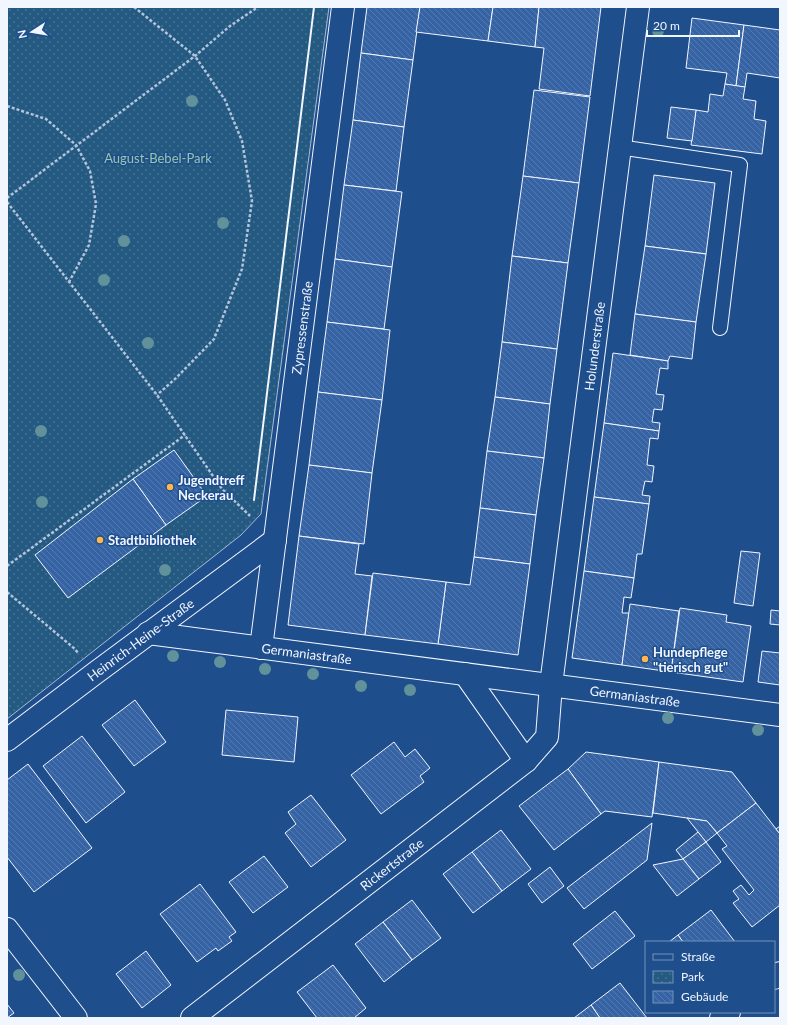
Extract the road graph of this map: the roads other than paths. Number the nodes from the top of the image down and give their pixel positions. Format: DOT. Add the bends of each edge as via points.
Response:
graph roads {
  1 [pos="343,7"];
  2 [pos="638,7"];
  3 [pos="619,147"];
  4 [pos="720,328"];
  5 [pos="275,540"];
  6 [pos="148,633"];
  7 [pos="261,648"];
  8 [pos="465,674"];
  9 [pos="550,685"];
  10 [pos="780,715"];
  11 [pos="7,740"];
  12 [pos="526,761"];
  13 [pos="7,929"];
  14 [pos="76,1018"];
  15 [pos="192,1018"];
  1 -- 5 [label="street, Zypressenstraße"];
  2 -- 3 [label="street, Holunderstraße"];
  3 -- 4 [label="lane" via="740,165"];
  3 -- 9 [label="street, Holunderstraße"];
  5 -- 6 [label="street, Heinrich-Heine-Straße"];
  5 -- 7 [label="street, Zypressenstraße"];
  6 -- 7 [label="street, Germaniastraße"];
  6 -- 11 [label="street, Heinrich-Heine-Straße"];
  7 -- 8 [label="street, Germaniastraße"];
  8 -- 9 [label="street, Germaniastraße"];
  8 -- 12 [label="street"];
  9 -- 10 [label="street, Germaniastraße"];
  9 -- 12 [label="street, Rickertstraße" via="547,737"];
  12 -- 15 [label="street, Rickertstraße"];
  13 -- 14 [label="street"];
}
